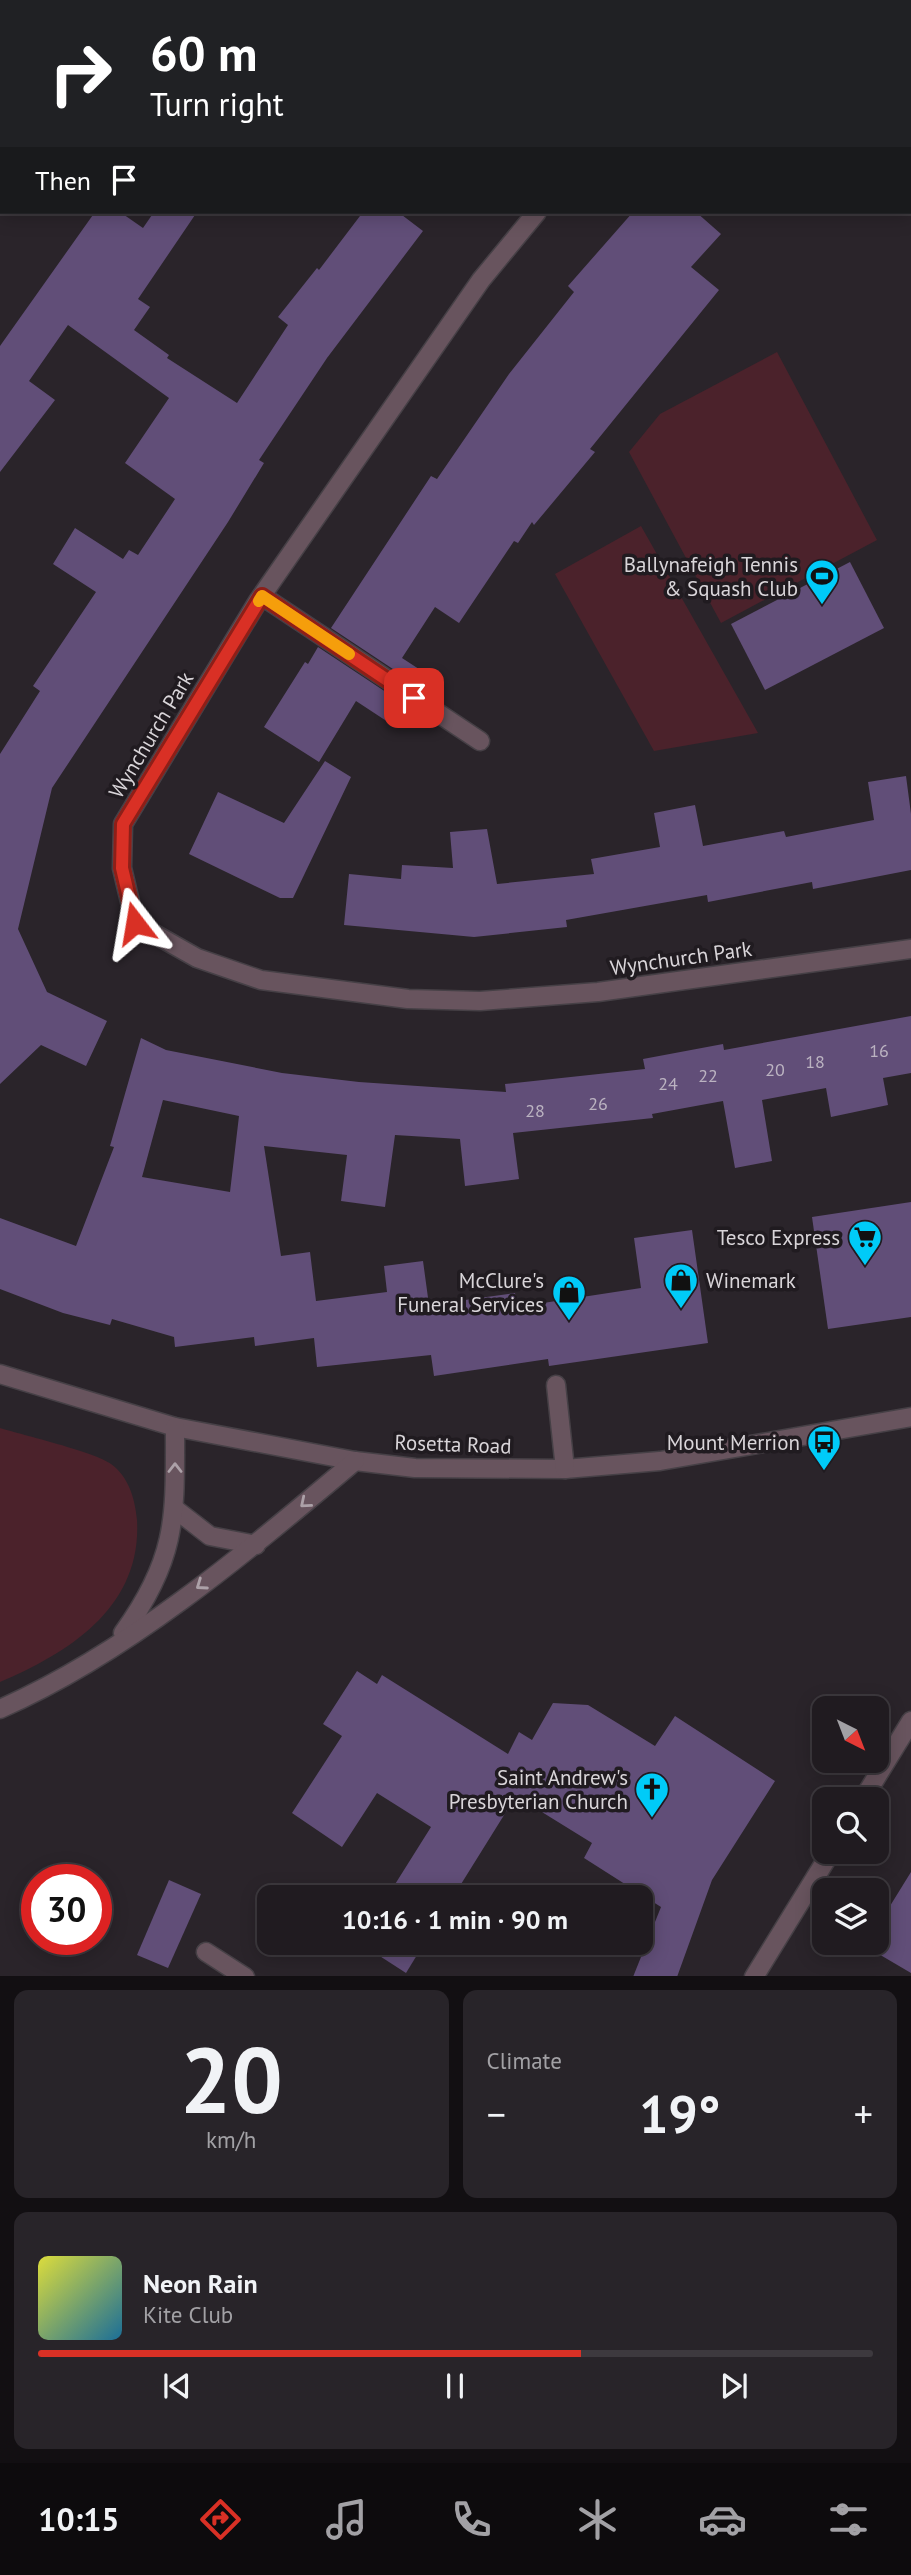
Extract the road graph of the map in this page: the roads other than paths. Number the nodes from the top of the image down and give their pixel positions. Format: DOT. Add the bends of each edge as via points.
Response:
graph roads {
  1 [pos="535,214"];
  2 [pos="262,596"];
  3 [pos="480,741"];
  4 [pos="911,949"];
  5 [pos="0,1374"];
  6 [pos="556,1385"];
  7 [pos="911,1417"];
  8 [pos="175,1427"];
  9 [pos="355,1461"];
  10 [pos="565,1469"];
  11 [pos="175,1509"];
  12 [pos="256,1545"];
  13 [pos="115,1644"];
  14 [pos="0,1709"];
  15 [pos="911,1721"];
  16 [pos="870,1787"];
  17 [pos="824,1864"];
  18 [pos="206,1952"];
  19 [pos="762,1974"];
  20 [pos="245,1976"];
  1 -- 2 [label="street, Wynchurch Park" via="481,280"];
  2 -- 3 [label="street"];
  2 -- 4 [label="street, Wynchurch Park" via="123,824 122,868 135,923 197,958 261,980 408,999 480,1002 598,992"];
  5 -- 8 [label="street, Rosetta Road"];
  6 -- 10 [label="street"];
  7 -- 10 [label="street, Rosetta Road" via="660,1461"];
  8 -- 9 [label="street, Rosetta Road"];
  11 -- 8 [label="street, one-way"];
  9 -- 10 [label="street, Rosetta Road" via="415,1468"];
  9 -- 12 [label="street, one-way"];
  11 -- 12 [label="street" via="210,1536"];
  11 -- 13 [label="street" via="166,1556 148,1598"];
  12 -- 13 [label="street, one-way"];
  13 -- 14 [label="street" via="38,1693"];
  15 -- 16 [label="street"];
  17 -- 19 [label="street"];
  18 -- 20 [label="street"];
}
